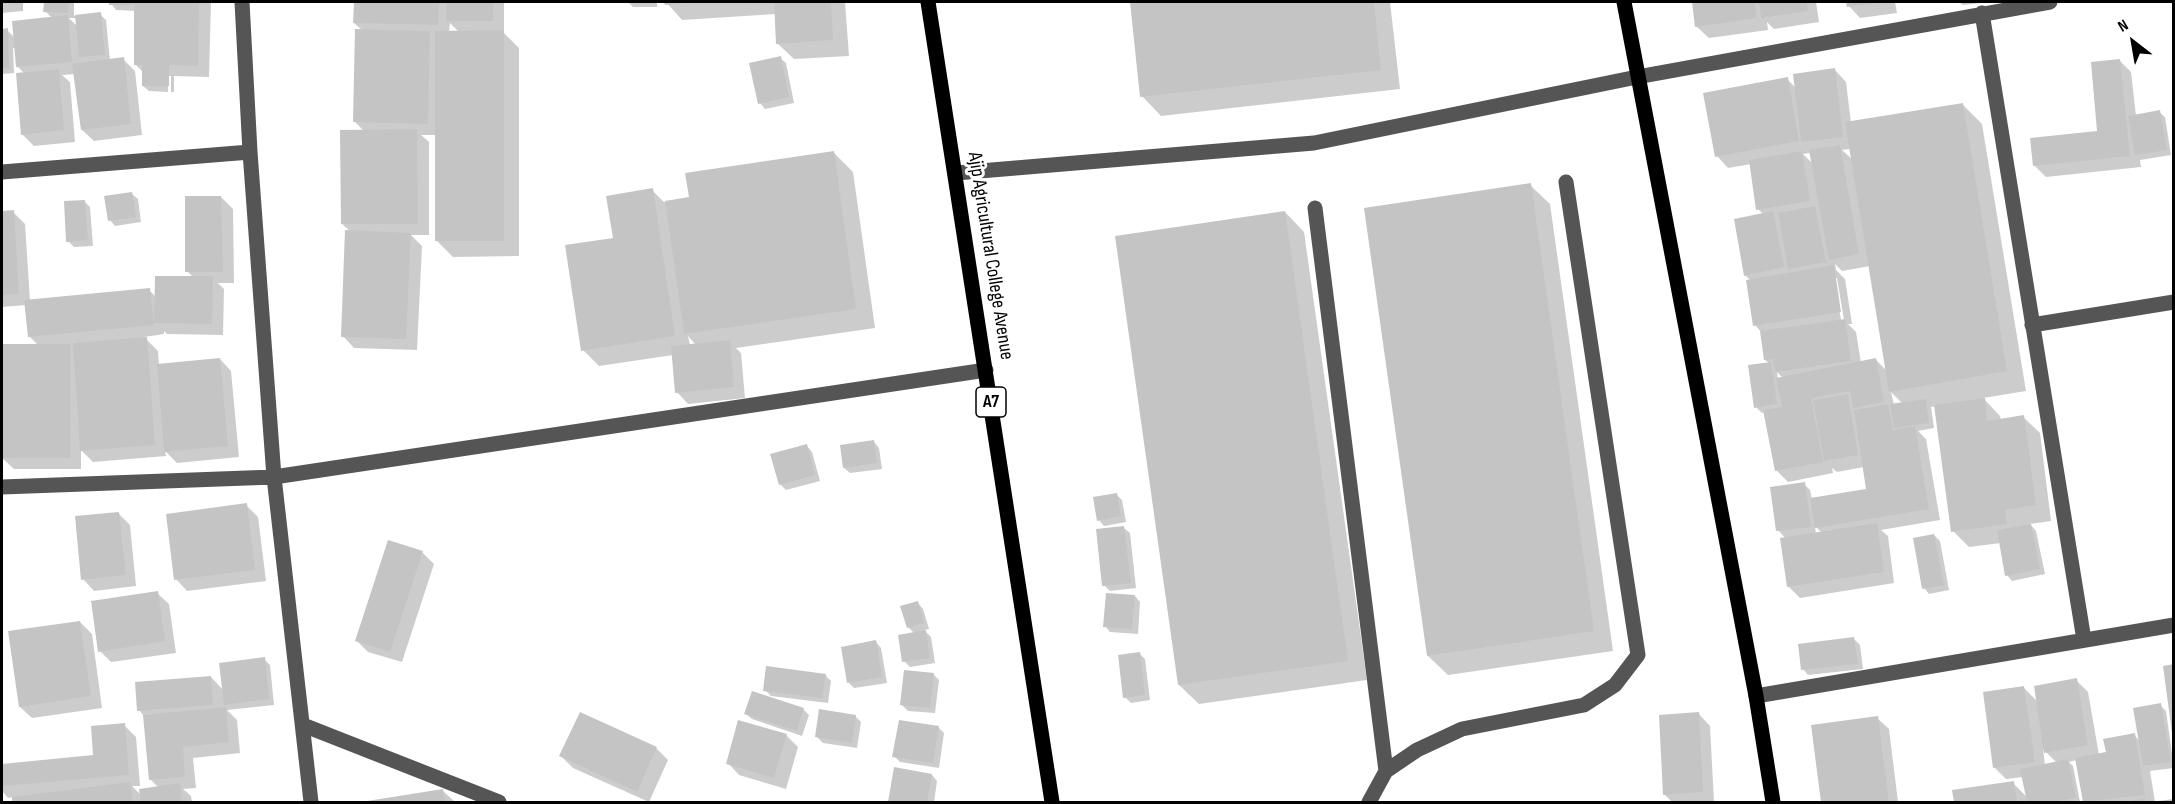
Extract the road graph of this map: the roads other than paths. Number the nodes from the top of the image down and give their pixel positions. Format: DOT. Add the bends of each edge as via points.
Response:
graph roads {
  1 [pos="242,2"];
  2 [pos="928,2"];
  3 [pos="1624,2"];
  4 [pos="2050,2"];
  5 [pos="1982,13"];
  6 [pos="1637,77"];
  7 [pos="250,152"];
  8 [pos="2,172"];
  9 [pos="956,173"];
  10 [pos="1566,182"];
  11 [pos="1315,208"];
  12 [pos="2174,302"];
  13 [pos="2031,325"];
  14 [pos="986,370"];
  15 [pos="274,477"];
  16 [pos="2,487"];
  17 [pos="2174,625"];
  18 [pos="2084,640"];
  19 [pos="1756,696"];
  20 [pos="303,725"];
  21 [pos="1386,771"];
  22 [pos="311,802"];
  23 [pos="499,802"];
  24 [pos="1052,802"];
  25 [pos="1370,802"];
  26 [pos="1773,802"];
  1 -- 7 [label="street"];
  2 -- 9 [label="main road, Ajip Agricultural College Avenue / A7"];
  3 -- 6 [label="main road"];
  4 -- 5 [label="street"];
  5 -- 6 [label="street"];
  5 -- 13 [label="street"];
  6 -- 9 [label="street" via="1314,143"];
  6 -- 19 [label="main road"];
  7 -- 8 [label="street"];
  7 -- 15 [label="street"];
  9 -- 14 [label="main road, Ajip Agricultural College Avenue / A7"];
  10 -- 21 [label="street" via="1638,655 1616,685 1584,705 1462,729 1417,750"];
  11 -- 21 [label="street"];
  12 -- 13 [label="street"];
  13 -- 18 [label="street"];
  14 -- 15 [label="street"];
  14 -- 24 [label="main road, Ajip Agricultural College Avenue / A7"];
  15 -- 16 [label="street"];
  15 -- 20 [label="street"];
  17 -- 18 [label="street"];
  18 -- 19 [label="street"];
  19 -- 26 [label="main road"];
  20 -- 22 [label="street"];
  20 -- 23 [label="street"];
  21 -- 25 [label="street"];
}
